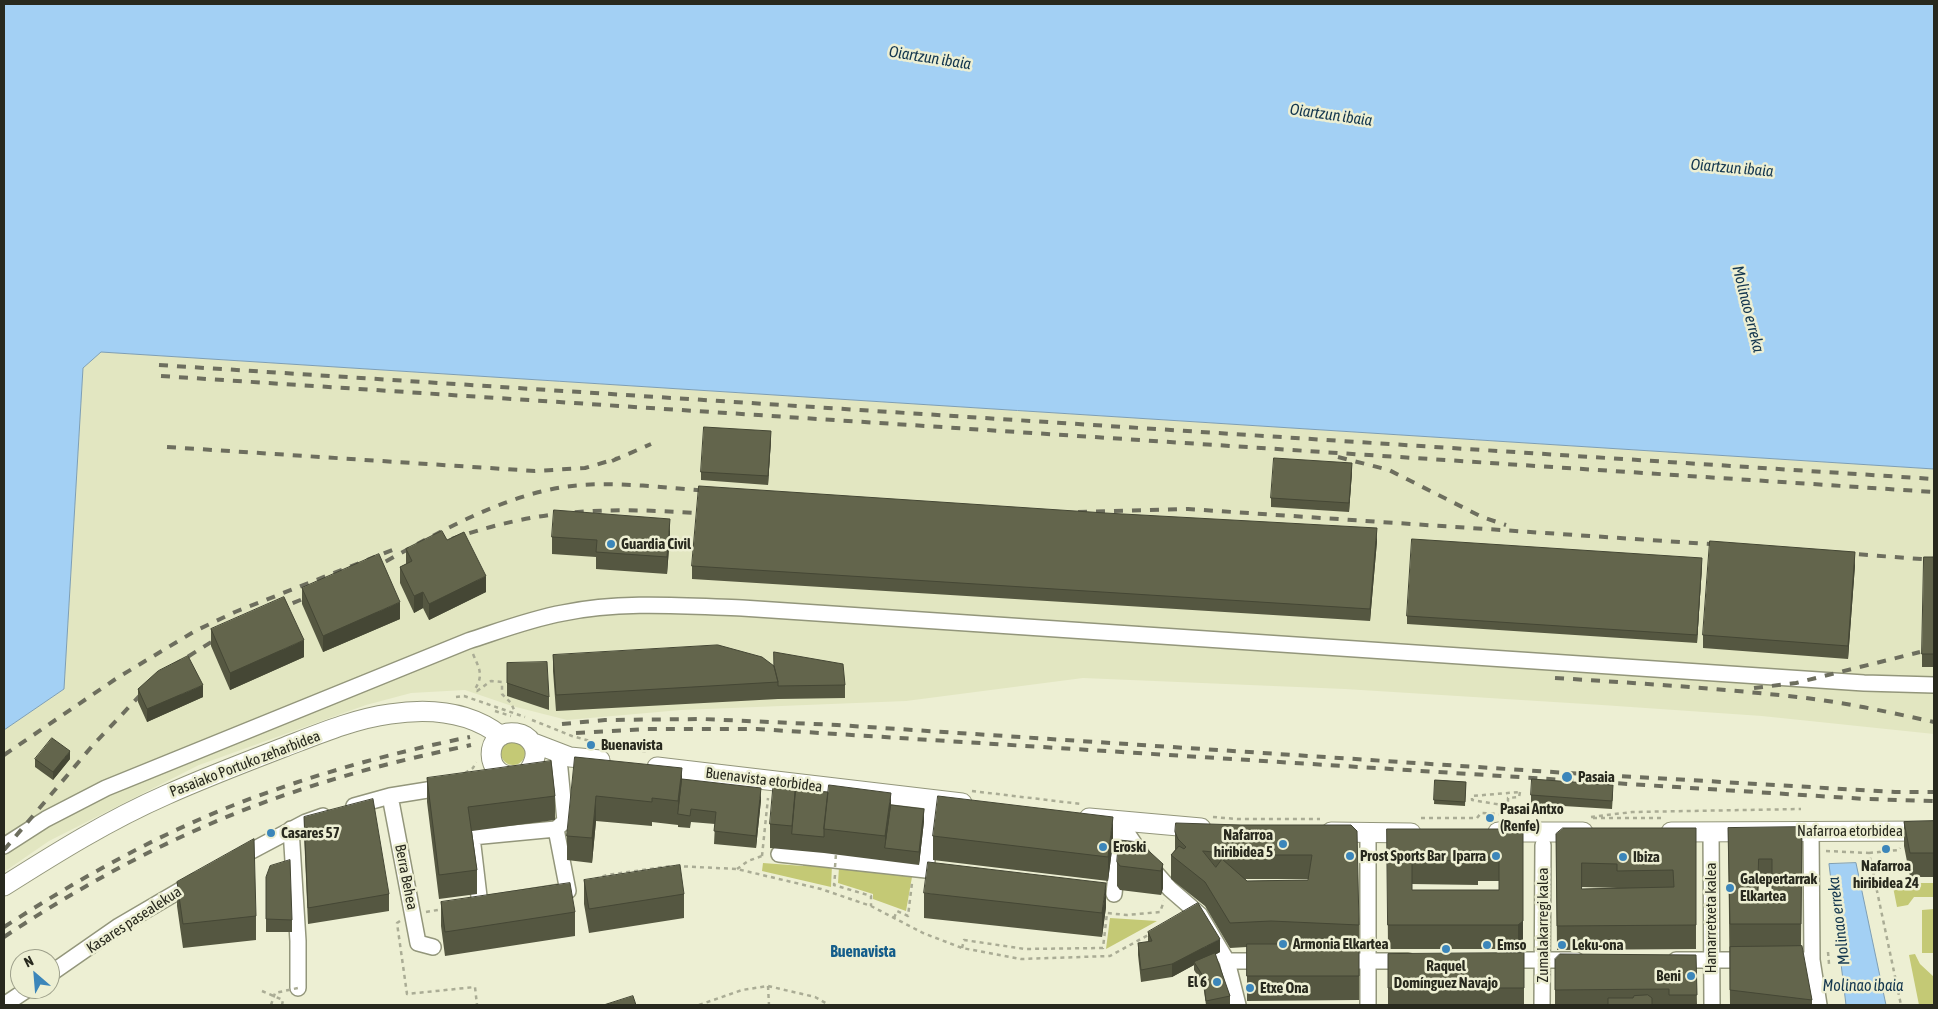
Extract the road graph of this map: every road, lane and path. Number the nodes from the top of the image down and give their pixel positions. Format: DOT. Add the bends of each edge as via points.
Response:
graph roads {
  1 [pos="468,641"];
  2 [pos="1934,685"];
  3 [pos="514,717"];
  4 [pos="501,736"];
  5 [pos="532,742"];
  6 [pos="565,758"];
  7 [pos="477,760"];
  8 [pos="619,763"];
  9 [pos="639,765"];
  10 [pos="530,769"];
  11 [pos="462,780"];
  12 [pos="390,796"];
  13 [pos="768,798"];
  14 [pos="933,800"];
  15 [pos="981,806"];
  16 [pos="1801,809"];
  17 [pos="1508,810"];
  18 [pos="1067,816"];
  19 [pos="1597,823"];
  20 [pos="1113,824"];
  21 [pos="292,829"];
  22 [pos="556,829"];
  23 [pos="1222,829"];
  24 [pos="1811,831"];
  25 [pos="1934,831"];
  26 [pos="1311,832"];
  27 [pos="1483,832"];
  28 [pos="1654,832"];
  29 [pos="1711,832"];
  30 [pos="1368,833"];
  31 [pos="1426,833"];
  32 [pos="1543,845"];
  33 [pos="4,846"];
  34 [pos="1811,851"];
  35 [pos="779,854"];
  36 [pos="836,854"];
  37 [pos="227,864"];
  38 [pos="835,866"];
  39 [pos="737,869"];
  40 [pos="914,869"];
  41 [pos="210,873"];
  42 [pos="834,885"];
  43 [pos="4,886"];
  44 [pos="567,887"];
  45 [pos="1170,889"];
  46 [pos="1114,894"];
  47 [pos="871,906"];
  48 [pos="894,918"];
  49 [pos="397,923"];
  50 [pos="1152,933"];
  51 [pos="433,947"];
  52 [pos="962,948"];
  53 [pos="1485,960"];
  54 [pos="1543,960"];
  55 [pos="1592,960"];
  56 [pos="1660,960"];
  57 [pos="1712,960"];
  58 [pos="1812,960"];
  59 [pos="1227,961"];
  60 [pos="1281,961"];
  61 [pos="1320,961"];
  62 [pos="1369,961"];
  63 [pos="1427,961"];
  64 [pos="60,967"];
  65 [pos="768,986"];
  66 [pos="298,988"];
  67 [pos="262,991"];
  68 [pos="271,1005"];
  69 [pos="282,1005"];
  70 [pos="477,1005"];
  71 [pos="699,1005"];
  72 [pos="769,1005"];
  73 [pos="829,1005"];
  74 [pos="1238,1005"];
  75 [pos="1368,1005"];
  76 [pos="1542,1005"];
  77 [pos="1712,1005"];
  78 [pos="1820,1005"];
  79 [pos="1901,1005"];
  1 -- 2 [label="street" via="563,612 665,605"];
  1 -- 3 [label="path" via="480,674 475,689 491,681 502,682 502,694 511,704"];
  1 -- 33 [label="street" via="106,788 46,819"];
  4 -- 5 [label="main road" via="514,732"];
  4 -- 10 [label="main road" via="491,750 492,776 512,777 525,774"];
  4 -- 43 [label="main road, Pasaiako Portuko zeharbidea" via="475,720 447,713 411,712 364,720 314,736 164,796 104,826"];
  5 -- 6 [label="main road"];
  5 -- 10 [label="main road" via="536,756"];
  6 -- 8 [label="main road"];
  6 -- 10 [label="main road"];
  6 -- 22 [label="street" via="565,821"];
  7 -- 11 [label="path"];
  9 -- 14 [label="main road, Buenavista etorbidea"];
  11 -- 12 [label="street"];
  12 -- 21 [label="street"];
  12 -- 51 [label="street, Berra Behea" via="418,943"];
  13 -- 39 [label="path" via="762,856"];
  14 -- 15 [label="main road, Buenavista etorbidea"];
  14 -- 40 [label="street" via="926,870"];
  16 -- 19 [label="path" via="1632,812"];
  17 -- 17 [label="path" via="1508,798 1519,797 1520,792 1472,796 1472,800 1502,805 1503,814"];
  18 -- 20 [label="main road"];
  19 -- 27 [label="main road"];
  20 -- 23 [label="main road"];
  20 -- 45 [label="street" via="1127,833"];
  20 -- 46 [label="street"];
  21 -- 37 [label="street"];
  21 -- 66 [label="street"];
  22 -- 44 [label="street"];
  22 -- 44 [label="street" via="472,837 480,905 568,891"];
  24 -- 25 [label="main road, Nafarroa etorbidea"];
  24 -- 29 [label="main road, Nafarroa etorbidea"];
  24 -- 34 [label="street"];
  26 -- 30 [label="main road"];
  28 -- 29 [label="main road, Nafarroa etorbidea"];
  29 -- 57 [label="street, Hamarretxeta kalea"];
  30 -- 31 [label="main road"];
  30 -- 62 [label="street"];
  32 -- 54 [label="street, Zumalakarregi kalea"];
  34 -- 58 [label="street"];
  34 -- 79 [label="path" via="1869,853"];
  35 -- 40 [label="street"];
  36 -- 38 [label="path, bridge"];
  39 -- 44 [label="path" via="672,866 607,875"];
  39 -- 47 [label="path" via="821,889"];
  40 -- 48 [label="path" via="908,916 897,911"];
  41 -- 64 [label="street, Kasares pasealekua" via="119,926"];
  42 -- 47 [label="path" via="872,896"];
  45 -- 52 [label="path" via="1160,912 1107,913 1103,948 1024,950 964,940"];
  45 -- 59 [label="street" via="1200,915"];
  47 -- 48 [label="path"];
  48 -- 52 [label="path"];
  49 -- 70 [label="path" via="407,994 475,987"];
  50 -- 52 [label="path" via="1110,956 1022,958"];
  53 -- 54 [label="street"];
  54 -- 55 [label="street"];
  54 -- 76 [label="street, Zumalakarregi kalea"];
  56 -- 57 [label="street"];
  57 -- 58 [label="street"];
  57 -- 77 [label="street, Hamarretxeta kalea"];
  58 -- 78 [label="street"];
  59 -- 60 [label="street"];
  59 -- 74 [label="street"];
  61 -- 62 [label="street"];
  62 -- 63 [label="street"];
  62 -- 75 [label="street"];
  65 -- 71 [label="path" via="742,990"];
  65 -- 72 [label="path"];
  65 -- 73 [label="path" via="815,997"];
  66 -- 68 [label="path, bridge" via="276,993"];
  67 -- 69 [label="path" via="283,1000"];
}
